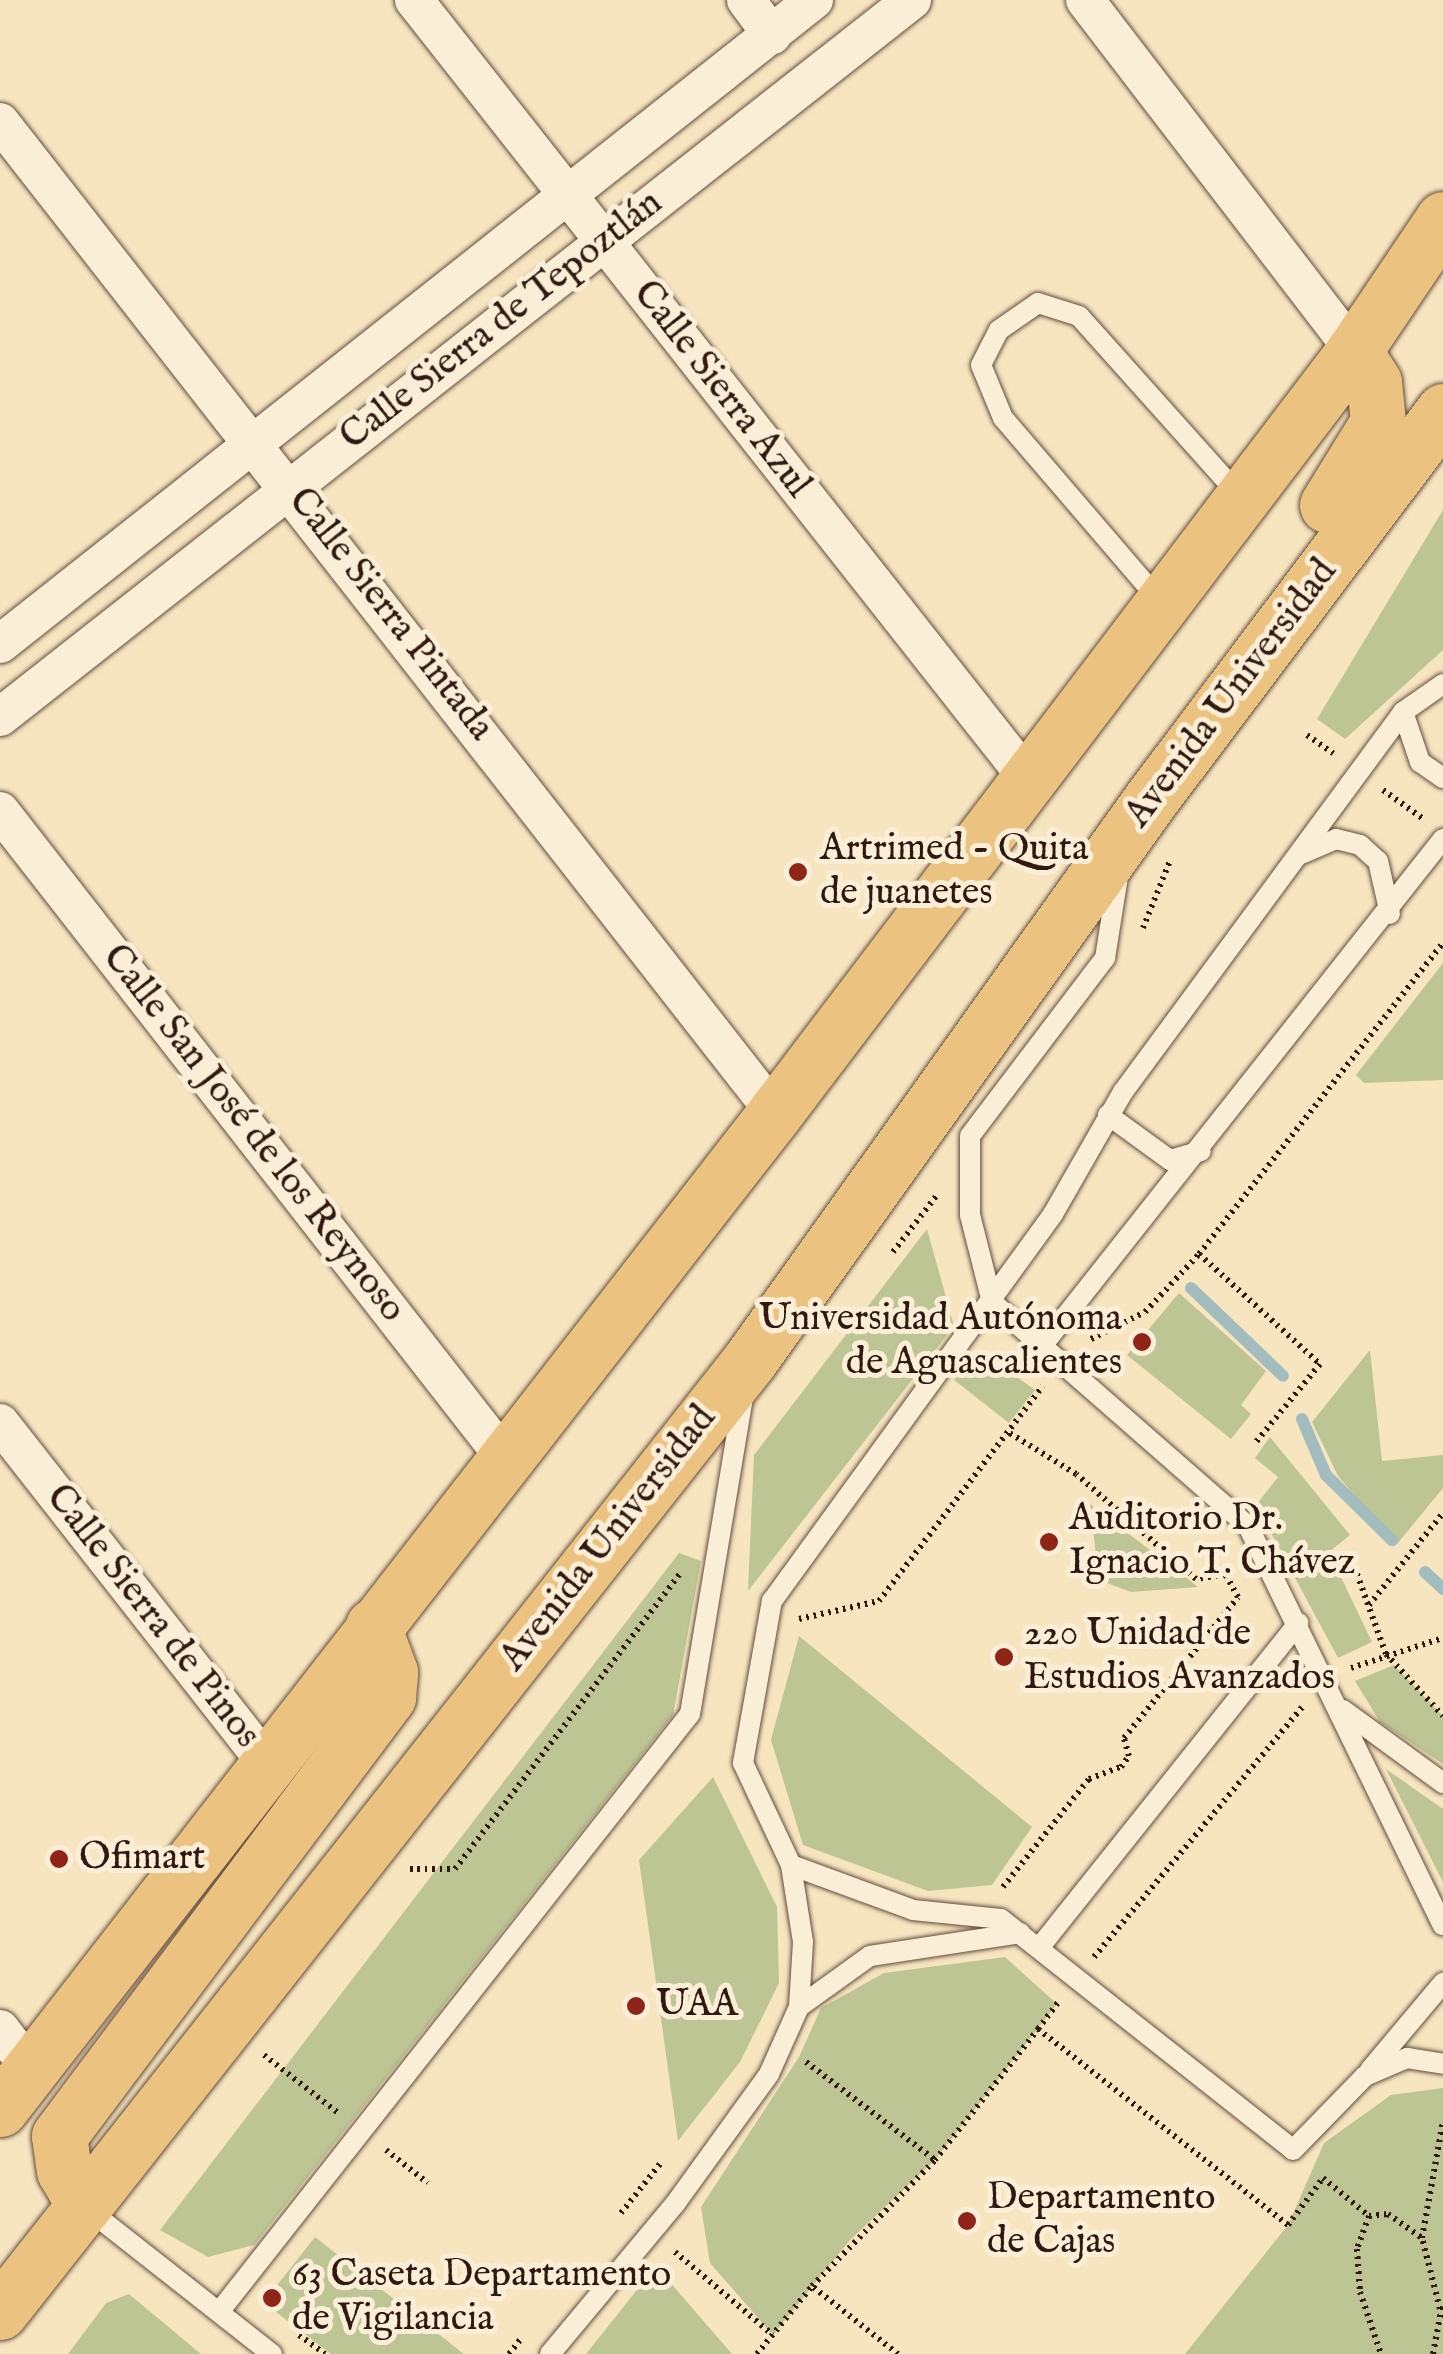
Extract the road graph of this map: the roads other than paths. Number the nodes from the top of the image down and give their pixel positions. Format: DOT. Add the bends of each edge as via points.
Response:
graph roads {
  1 [pos="414,0"];
  2 [pos="746,0"];
  3 [pos="814,0"];
  4 [pos="912,0"];
  5 [pos="1084,0"];
  6 [pos="772,35"];
  7 [pos="0,122"];
  8 [pos="570,197"];
  9 [pos="1443,218"];
  10 [pos="604,242"];
  11 [pos="1354,351"];
  12 [pos="1443,410"];
  13 [pos="255,442"];
  14 [pos="290,486"];
  15 [pos="1243,498"];
  16 [pos="1162,603"];
  17 [pos="0,644"];
  18 [pos="1443,684"];
  19 [pos="1403,712"];
  20 [pos="0,717"];
  21 [pos="1443,778"];
  22 [pos="1029,780"];
  23 [pos="0,811"];
  24 [pos="1150,826"];
  25 [pos="1443,839"];
  26 [pos="1294,858"];
  27 [pos="1390,914"];
  28 [pos="775,1113"];
  29 [pos="1108,1115"];
  30 [pos="1202,1151"];
  31 [pos="992,1302"];
  32 [pos="1038,1351"];
  33 [pos="750,1360"];
  34 [pos="0,1423"];
  35 [pos="506,1458"];
  36 [pos="1298,1623"];
  37 [pos="373,1626"];
  38 [pos="1342,1708"];
  39 [pos="267,1764"];
  40 [pos="1443,1783"];
  41 [pos="790,1865"];
  42 [pos="1443,1925"];
  43 [pos="1020,1933"];
  44 [pos="1040,1948"];
  45 [pos="1443,1983"];
  46 [pos="799,2007"];
  47 [pos="1443,2064"];
  48 [pos="10,2069"];
  49 [pos="1366,2076"];
  50 [pos="84,2206"];
  51 [pos="0,2312"];
  52 [pos="219,2312"];
  53 [pos="272,2354"];
  54 [pos="550,2354"];
  1 -- 8 [label="street, Calle Sierra Azul"];
  2 -- 6 [label="street"];
  3 -- 6 [label="street, Calle Sierra de Tepoztlán"];
  4 -- 10 [label="street, Calle Sierra de Tepoztlán"];
  5 -- 11 [label="street"];
  6 -- 8 [label="street, Calle Sierra de Tepoztlán"];
  7 -- 13 [label="street, Calle Sierra Pintada"];
  8 -- 10 [label="street, Calle Sierra Azul"];
  8 -- 13 [label="street, Calle Sierra de Tepoztlán"];
  9 -- 11 [label="main road"];
  10 -- 14 [label="street, Calle Sierra de Tepoztlán"];
  10 -- 22 [label="street, Calle Sierra Azul"];
  11 -- 15 [label="main road"];
  11 -- 24 [label="main road" via="1378,400 1371,444 1177,711"];
  12 -- 24 [label="main road, Avenida Universidad"];
  13 -- 14 [label="street, Calle Sierra Pintada"];
  13 -- 17 [label="street, Calle Sierra de Tepoztlán"];
  14 -- 20 [label="street, Calle Sierra de Tepoztlán"];
  14 -- 28 [label="street, Calle Sierra Pintada"];
  15 -- 16 [label="main road"];
  15 -- 16 [label="lane" via="1078,316 1038,303 999,330 981,366 1003,418"];
  16 -- 22 [label="main road"];
  18 -- 19 [label="lane"];
  19 -- 21 [label="lane" via="1420,762"];
  19 -- 26 [label="lane"];
  22 -- 28 [label="main road"];
  23 -- 35 [label="street, Calle San José de los Reynoso"];
  24 -- 31 [label="lane" via="1105,958 970,1136 970,1215"];
  24 -- 33 [label="main road, Avenida Universidad"];
  25 -- 27 [label="lane"];
  26 -- 27 [label="lane" via="1336,840 1360,844 1378,861"];
  26 -- 29 [label="lane"];
  27 -- 30 [label="lane"];
  28 -- 35 [label="main road"];
  29 -- 30 [label="lane" via="1170,1160"];
  29 -- 31 [label="lane"];
  30 -- 32 [label="lane"];
  31 -- 32 [label="lane"];
  31 -- 41 [label="lane" via="772,1601 743,1762"];
  32 -- 36 [label="lane" via="1248,1526"];
  33 -- 50 [label="main road, Avenida Universidad"];
  33 -- 52 [label="lane" via="690,1714"];
  34 -- 39 [label="street, Calle Sierra de Pinos"];
  35 -- 37 [label="main road"];
  36 -- 38 [label="lane"];
  36 -- 44 [label="lane"];
  37 -- 39 [label="main road"];
  37 -- 50 [label="main road" via="388,1698 59,2136 64,2171"];
  38 -- 40 [label="lane"];
  38 -- 42 [label="lane"];
  39 -- 48 [label="main road"];
  41 -- 43 [label="lane" via="913,1910 1001,1919"];
  41 -- 46 [label="lane" via="803,1942"];
  43 -- 44 [label="lane"];
  43 -- 46 [label="lane" via="870,1956"];
  44 -- 49 [label="lane" via="1292,2150"];
  45 -- 49 [label="lane"];
  46 -- 54 [label="lane" via="769,2074 686,2190"];
  47 -- 49 [label="lane" via="1407,2058"];
  50 -- 51 [label="main road, Avenida Universidad"];
  50 -- 52 [label="lane"];
  52 -- 53 [label="lane"];
}
